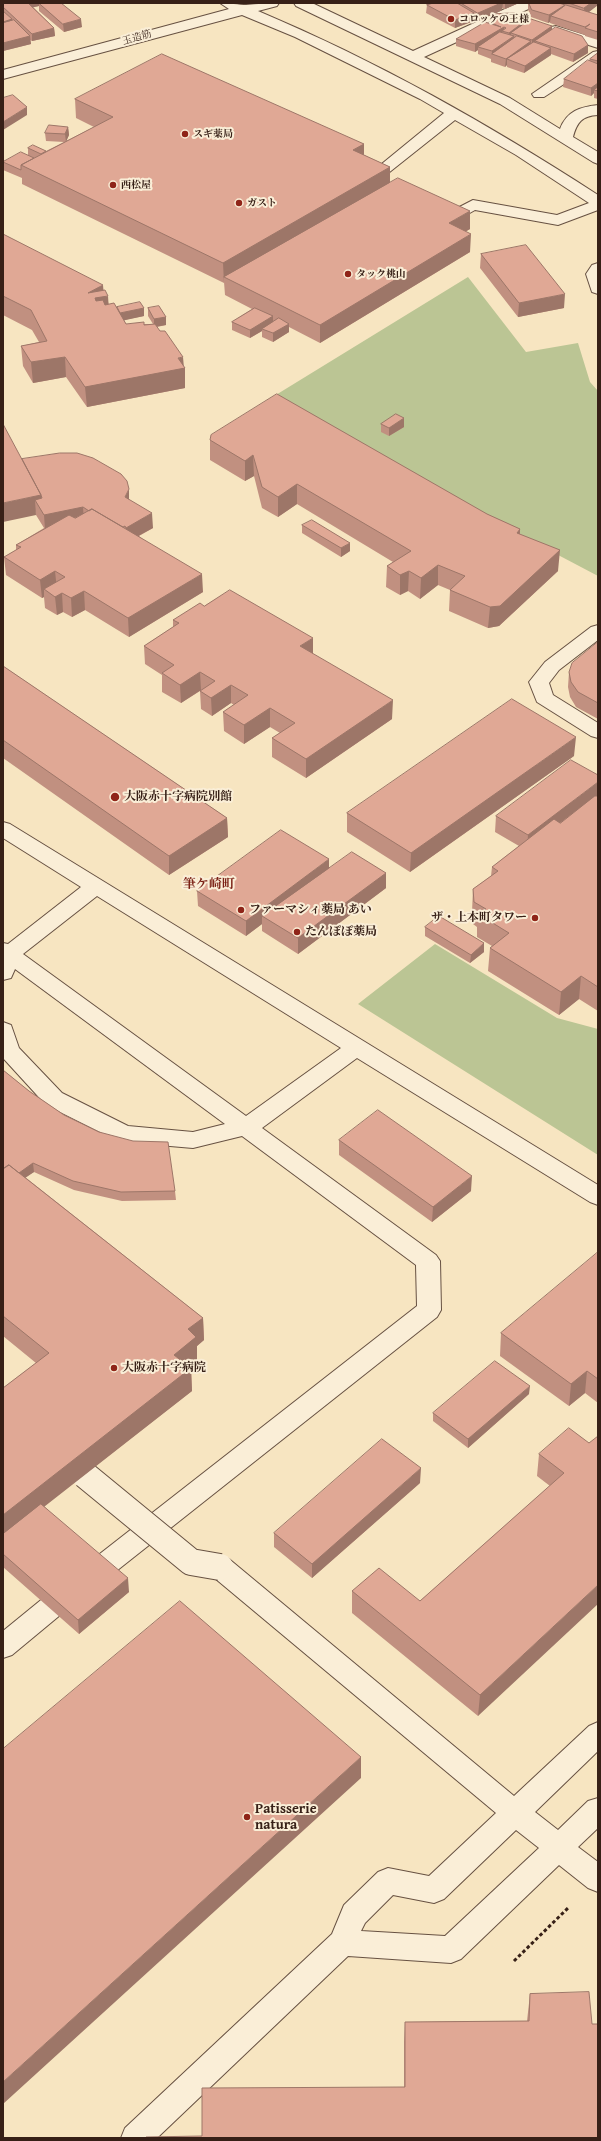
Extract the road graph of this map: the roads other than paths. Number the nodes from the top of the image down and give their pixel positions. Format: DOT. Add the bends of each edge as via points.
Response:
graph roads {
  1 [pos="227,3"];
  2 [pos="272,3"];
  3 [pos="301,3"];
  4 [pos="530,3"];
  5 [pos="243,11"];
  6 [pos="508,14"];
  7 [pos="523,19"];
  8 [pos="545,27"];
  9 [pos="598,44"];
  10 [pos="598,55"];
  11 [pos="414,56"];
  12 [pos="3,75"];
  13 [pos="539,94"];
  14 [pos="598,110"];
  15 [pos="454,113"];
  16 [pos="565,137"];
  17 [pos="598,159"];
  18 [pos="372,179"];
  19 [pos="598,203"];
  20 [pos="448,219"];
  21 [pos="598,268"];
  22 [pos="598,289"];
  23 [pos="598,631"];
  24 [pos="598,732"];
  25 [pos="3,829"];
  26 [pos="96,886"];
  27 [pos="5,959"];
  28 [pos="3,1030"];
  29 [pos="356,1047"];
  30 [pos="247,1127"];
  31 [pos="598,1196"];
  32 [pos="85,1475"];
  33 [pos="101,1568"];
  34 [pos="50,1608"];
  35 [pos="3,1647"];
  36 [pos="598,1734"];
  37 [pos="598,1810"];
  38 [pos="515,1813"];
  39 [pos="559,1848"];
  40 [pos="598,1879"];
  41 [pos="342,1943"];
  42 [pos="136,2138"];
  1 -- 5 [label="street"];
  2 -- 5 [label="street, 玉造筋"];
  3 -- 11 [label="street"];
  4 -- 6 [label="street"];
  5 -- 12 [label="street, 玉造筋" via="193,22"];
  5 -- 15 [label="street" via="300,34 426,96"];
  6 -- 7 [label="street"];
  6 -- 11 [label="street"];
  8 -- 9 [label="street"];
  10 -- 13 [label="street"];
  11 -- 16 [label="street" via="505,101"];
  14 -- 16 [label="street" via="586,110 576,115 568,122"];
  15 -- 18 [label="street"];
  15 -- 19 [label="street" via="521,152"];
  16 -- 17 [label="street"];
  19 -- 20 [label="street" via="558,220 473,205"];
  21 -- 22 [label="street" via="594,274"];
  23 -- 24 [label="street" via="552,666 539,682 544,698"];
  25 -- 26 [label="street"];
  26 -- 27 [label="street"];
  26 -- 29 [label="street"];
  27 -- 30 [label="street"];
  28 -- 30 [label="street" via="9,1051 54,1099 124,1134 193,1140"];
  29 -- 30 [label="street"];
  29 -- 31 [label="street"];
  30 -- 33 [label="street" via="428,1261 429,1310"];
  32 -- 38 [label="street, bridge" via="191,1562 220,1568"];
  34 -- 35 [label="street"];
  36 -- 38 [label="street"];
  37 -- 39 [label="street"];
  38 -- 39 [label="street"];
  38 -- 41 [label="street" via="434,1890 388,1881 354,1914"];
  39 -- 40 [label="street"];
  39 -- 41 [label="street" via="451,1950"];
  41 -- 42 [label="street"];
}
